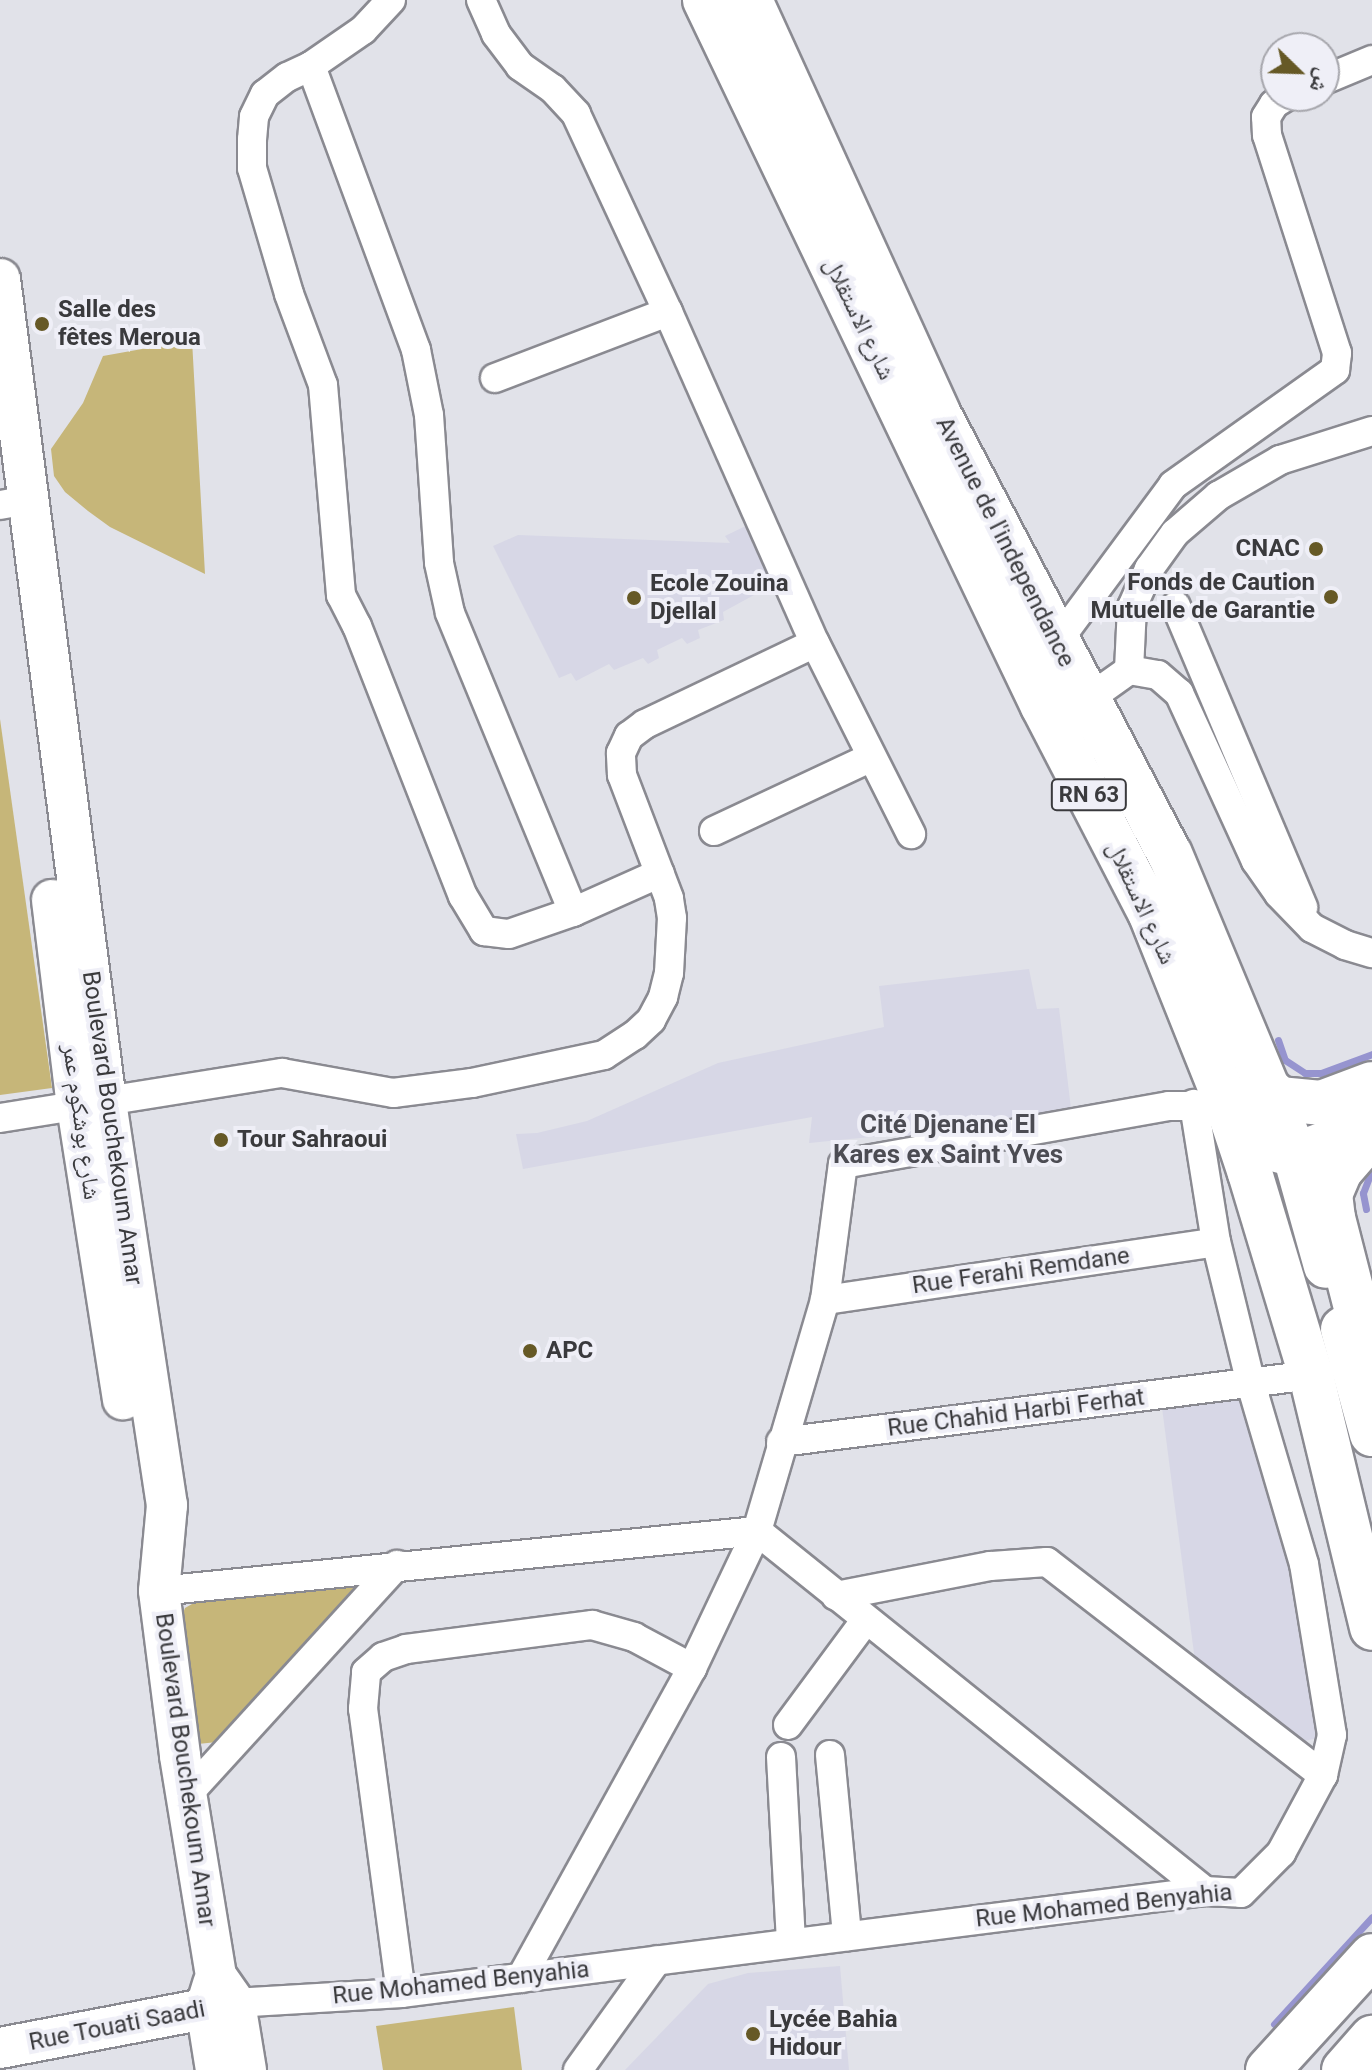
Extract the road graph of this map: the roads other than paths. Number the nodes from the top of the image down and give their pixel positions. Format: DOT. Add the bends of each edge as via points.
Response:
graph roads {
  1 [pos="391,0"];
  2 [pos="481,0"];
  3 [pos="705,0"];
  4 [pos="750,0"];
  5 [pos="1372,60"];
  6 [pos="311,66"];
  7 [pos="1340,73"];
  8 [pos="1269,112"];
  9 [pos="0,279"];
  10 [pos="668,312"];
  11 [pos="495,378"];
  12 [pos="1372,431"];
  13 [pos="0,459"];
  14 [pos="12,503"];
  15 [pos="1176,606"];
  16 [pos="1057,642"];
  17 [pos="815,643"];
  18 [pos="1129,670"];
  19 [pos="1087,700"];
  20 [pos="872,757"];
  21 [pos="714,831"];
  22 [pos="911,834"];
  23 [pos="660,873"];
  24 [pos="573,912"];
  25 [pos="1312,928"];
  26 [pos="1372,953"];
  27 [pos="1372,1084"];
  28 [pos="92,1104"];
  29 [pos="0,1118"];
  30 [pos="1372,1126"];
  31 [pos="1253,1127"];
  32 [pos="1372,1134"];
  33 [pos="1216,1242"];
  34 [pos="825,1300"];
  35 [pos="1372,1370"];
  36 [pos="1311,1375"];
  37 [pos="1251,1384"];
  38 [pos="1372,1434"];
  39 [pos="781,1442"];
  40 [pos="757,1531"];
  41 [pos="397,1565"];
  42 [pos="159,1591"];
  43 [pos="836,1596"];
  44 [pos="865,1621"];
  45 [pos="1372,1628"];
  46 [pos="692,1668"];
  47 [pos="788,1725"];
  48 [pos="830,1755"];
  49 [pos="781,1757"];
  50 [pos="1323,1775"];
  51 [pos="186,1796"];
  52 [pos="1205,1891"];
  53 [pos="847,1936"];
  54 [pos="791,1943"];
  55 [pos="1372,1956"];
  56 [pos="657,1960"];
  57 [pos="521,1978"];
  58 [pos="401,1993"];
  59 [pos="219,1995"];
  60 [pos="1372,2038"];
  61 [pos="0,2048"];
  62 [pos="216,2070"];
  63 [pos="246,2070"];
  64 [pos="578,2070"];
  65 [pos="1268,2070"];
  66 [pos="1344,2070"];
  1 -- 6 [label="street" via="363,30"];
  2 -- 10 [label="street" via="496,34 520,66 553,89 576,114"];
  3 -- 31 [label="main road, شارع الاستقلال / RN 63" via="1043,706"];
  4 -- 16 [label="main road, Avenue de l'independance / RN 63" via="938,413"];
  5 -- 7 [label="street"];
  6 -- 24 [label="street" via="416,350 429,415 439,563 450,613"];
  6 -- 24 [label="street" via="265,94 254,117 252,168 289,294 323,385 341,595 476,921 484,931 509,934"];
  8 -- 16 [label="street" via="1267,135 1337,353 1335,370 1173,485"];
  9 -- 14 [label="street"];
  10 -- 11 [label="street"];
  10 -- 17 [label="street"];
  12 -- 18 [label="street" via="1280,460 1218,496 1175,533 1149,569 1132,607"];
  13 -- 14 [label="street, شارع بوشكوم عمر"];
  14 -- 28 [label="street, شارع بوشكوم عمر"];
  15 -- 25 [label="street"];
  16 -- 19 [label="main road, Avenue de l'independance / RN 63"];
  17 -- 20 [label="street"];
  17 -- 23 [label="street" via="629,736 621,753 622,775"];
  18 -- 19 [label="street"];
  18 -- 25 [label="street" via="1158,675 1179,693 1256,861"];
  19 -- 31 [label="main road, Avenue de l'independance / RN 63" via="1170,854"];
  20 -- 21 [label="street"];
  20 -- 22 [label="street"];
  23 -- 24 [label="street"];
  23 -- 28 [label="street" via="672,918 663,997 651,1020 604,1055 472,1083 393,1093 282,1073"];
  25 -- 26 [label="street"];
  27 -- 31 [label="main road" via="1321,1103 1279,1099"];
  28 -- 29 [label="street"];
  28 -- 42 [label="street, شارع بوشكوم عمر" via="141,1513"];
  30 -- 31 [label="main road"];
  31 -- 33 [label="street, Rue Mohamed Benyahia"];
  31 -- 34 [label="street" via="843,1164"];
  31 -- 36 [label="main road, شارع الاستقلال / RN 63"];
  31 -- 38 [label="main road, شارع الاستقلال / RN 63"];
  32 -- 35 [label="main road" via="1340,1171 1330,1194"];
  33 -- 34 [label="street, Rue Ferahi Remdane"];
  33 -- 37 [label="street, Rue Mohamed Benyahia"];
  34 -- 39 [label="street"];
  36 -- 37 [label="street, Rue Chahid Harbi Ferhat"];
  36 -- 45 [label="main road, شارع الاستقلال / RN 63"];
  37 -- 39 [label="street, Rue Chahid Harbi Ferhat"];
  37 -- 50 [label="street, Rue Mohamed Benyahia" via="1304,1564 1332,1735"];
  39 -- 40 [label="street"];
  40 -- 41 [label="street"];
  40 -- 43 [label="street"];
  40 -- 46 [label="street"];
  41 -- 42 [label="street"];
  41 -- 51 [label="street"];
  42 -- 51 [label="street, Boulevard Bouchekoum Amar"];
  43 -- 44 [label="street"];
  43 -- 50 [label="street" via="990,1566 1047,1562"];
  44 -- 47 [label="street"];
  44 -- 52 [label="street"];
  46 -- 57 [label="street"];
  46 -- 58 [label="street" via="634,1637 592,1625 406,1649 383,1657 366,1672 363,1709"];
  48 -- 53 [label="street"];
  49 -- 54 [label="street"];
  50 -- 52 [label="street, Rue Mohamed Benyahia" via="1281,1853 1241,1893"];
  51 -- 59 [label="street, Boulevard Bouchekoum Amar"];
  52 -- 53 [label="street, Rue Mohamed Benyahia"];
  53 -- 54 [label="street, Rue Mohamed Benyahia"];
  54 -- 56 [label="street, Rue Mohamed Benyahia"];
  55 -- 65 [label="main road"];
  56 -- 57 [label="street, Rue Mohamed Benyahia"];
  56 -- 64 [label="street"];
  57 -- 58 [label="street, Rue Mohamed Benyahia"];
  58 -- 59 [label="street, Rue Mohamed Benyahia"];
  59 -- 61 [label="street, Rue Touati Saadi"];
  59 -- 62 [label="street, Boulevard Bouchekoum Amar"];
  59 -- 63 [label="street"];
  60 -- 66 [label="main road"];
}
